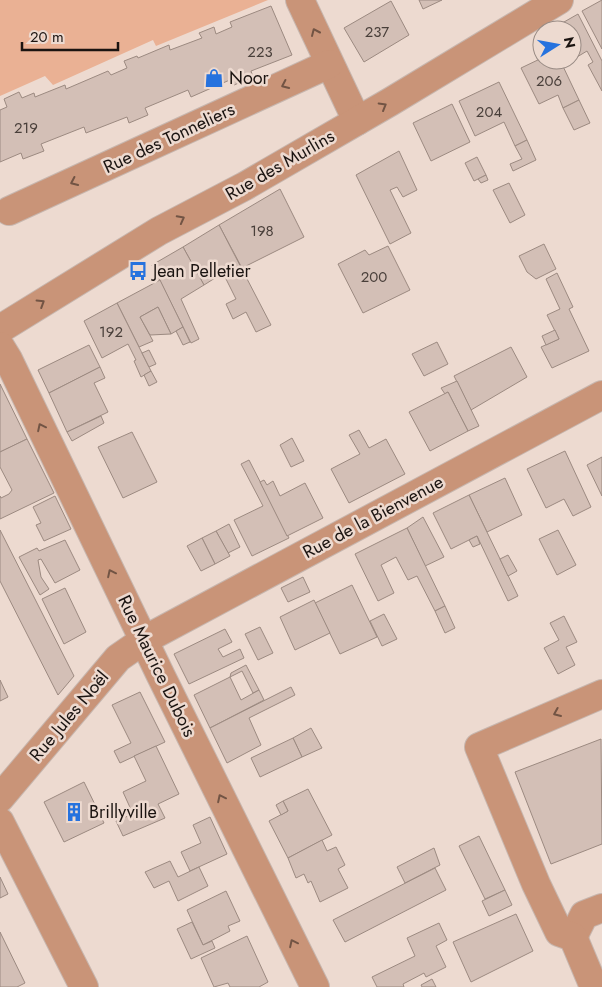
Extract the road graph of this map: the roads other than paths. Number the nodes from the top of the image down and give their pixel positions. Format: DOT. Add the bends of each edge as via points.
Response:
graph roads {
  1 [pos="300,0"];
  2 [pos="559,0"];
  3 [pos="329,64"];
  4 [pos="357,121"];
  5 [pos="9,211"];
  6 [pos="0,329"];
  7 [pos="0,346"];
  8 [pos="602,394"];
  9 [pos="144,640"];
  10 [pos="602,694"];
  11 [pos="0,798"];
  12 [pos="0,822"];
  13 [pos="602,908"];
  14 [pos="574,937"];
  15 [pos="602,984"];
  16 [pos="84,987"];
  17 [pos="315,987"];
  18 [pos="594,987"];
  3 -- 1 [label="street, one-way"];
  4 -- 2 [label="street, Rue des Murlins, one-way"];
  3 -- 4 [label="street"];
  3 -- 5 [label="street, Rue des Tonneliers, one-way"];
  6 -- 4 [label="street, Rue des Murlins, one-way" via="159,231"];
  9 -- 7 [label="street, Rue Maurice Dubois, one-way"];
  8 -- 9 [label="street, Rue de la Bienvenue"];
  9 -- 11 [label="street, Rue Jules Noël" via="118,658"];
  17 -- 9 [label="street, Rue Maurice Dubois, one-way"];
  10 -- 14 [label="street, one-way" via="480,747 559,932"];
  12 -- 16 [label="street"];
  13 -- 14 [label="street" via="584,915"];
  14 -- 18 [label="street"];
  15 -- 18 [label="street"];
}
